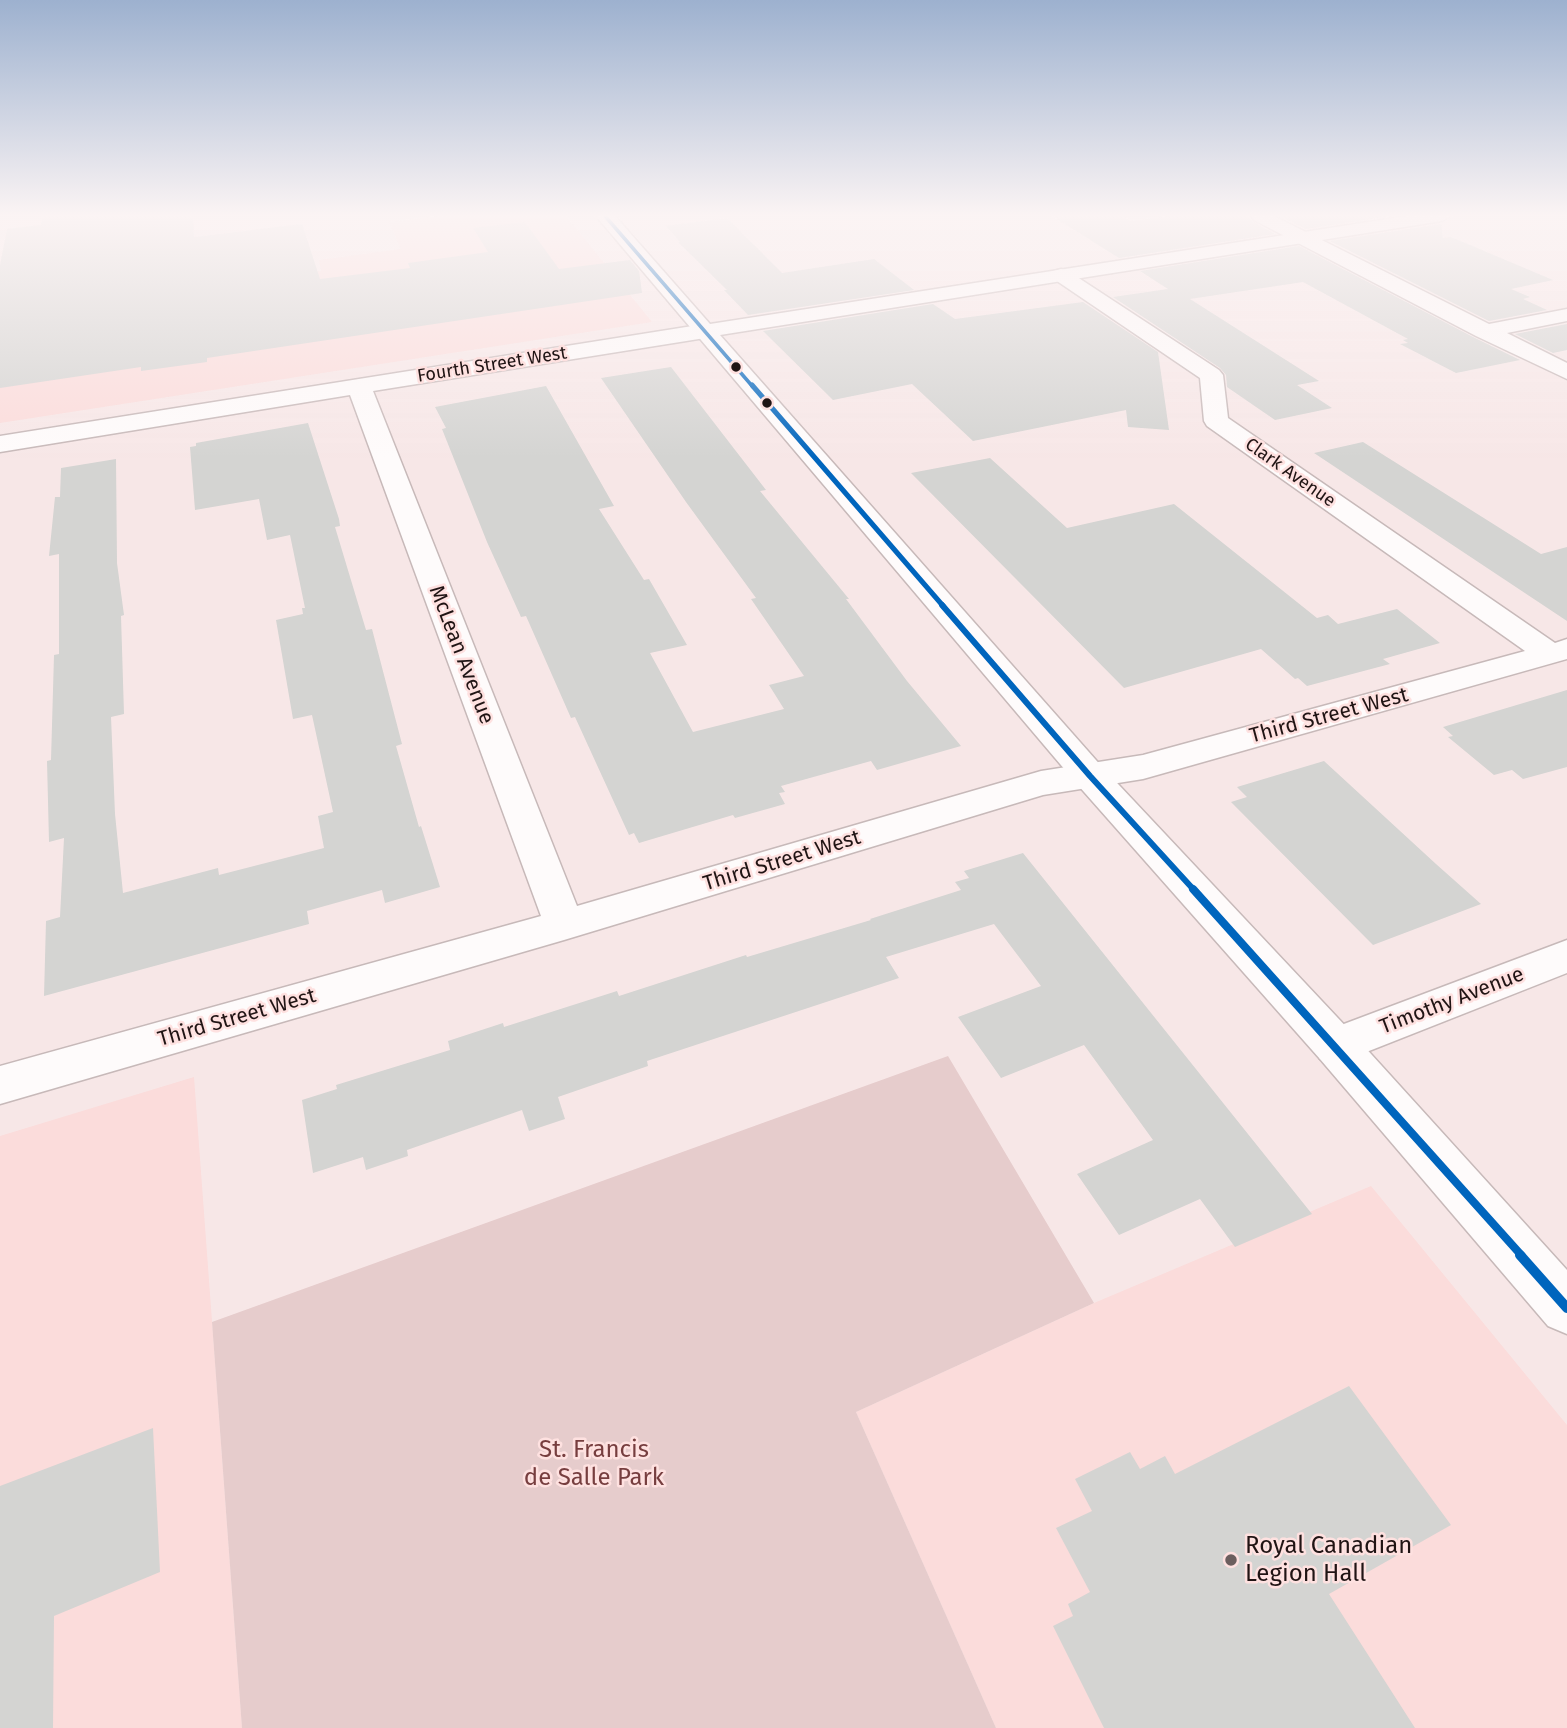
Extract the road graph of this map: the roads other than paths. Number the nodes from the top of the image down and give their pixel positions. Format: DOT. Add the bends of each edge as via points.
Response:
graph roads {
  1 [pos="675,297"];
  2 [pos="923,297"];
  3 [pos="1093,297"];
  4 [pos="1417,297"];
  5 [pos="1567,315"];
  6 [pos="705,331"];
  7 [pos="1484,331"];
  8 [pos="1567,372"];
  9 [pos="359,386"];
  10 [pos="0,444"];
  11 [pos="1559,652"];
  12 [pos="1090,776"];
  13 [pos="564,925"];
  14 [pos="1567,956"];
  15 [pos="1336,1046"];
  16 [pos="0,1086"];
  17 [pos="1567,1308"];
  1 -- 6 [label="street"];
  2 -- 6 [label="street, Fourth Street West"];
  3 -- 11 [label="street, Clark Avenue" via="1211,376 1216,421"];
  4 -- 7 [label="street"];
  5 -- 7 [label="street"];
  6 -- 9 [label="street, Fourth Street West"];
  6 -- 12 [label="street"];
  7 -- 8 [label="street"];
  9 -- 10 [label="street, Fourth Street West"];
  9 -- 13 [label="street, McLean Avenue"];
  11 -- 12 [label="street, Third Street West" via="1143,767"];
  12 -- 13 [label="street, Third Street West" via="1041,783"];
  12 -- 15 [label="street"];
  13 -- 16 [label="street, Third Street West"];
  14 -- 15 [label="street, Timothy Avenue"];
  15 -- 17 [label="street"];
}
